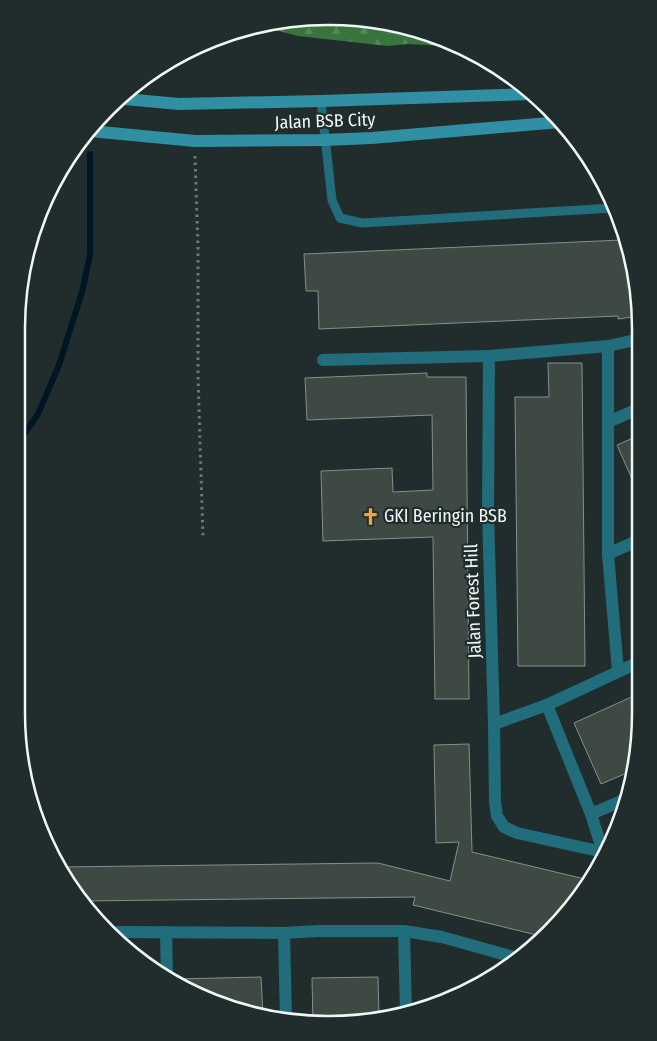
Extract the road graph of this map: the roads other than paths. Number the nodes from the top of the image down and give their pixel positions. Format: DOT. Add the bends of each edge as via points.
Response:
graph roads {
  1 [pos="521,94"];
  2 [pos="129,99"];
  3 [pos="321,101"];
  4 [pos="552,123"];
  5 [pos="98,131"];
  6 [pos="324,140"];
  7 [pos="607,208"];
  8 [pos="632,341"];
  9 [pos="608,346"];
  10 [pos="489,356"];
  11 [pos="323,360"];
  12 [pos="632,412"];
  13 [pos="608,422"];
  14 [pos="632,543"];
  15 [pos="608,554"];
  16 [pos="632,665"];
  17 [pos="618,671"];
  18 [pos="547,705"];
  19 [pos="494,724"];
  20 [pos="618,802"];
  21 [pos="591,814"];
  22 [pos="602,845"];
  23 [pos="599,851"];
  24 [pos="404,931"];
  25 [pos="119,932"];
  26 [pos="166,932"];
  27 [pos="284,933"];
  28 [pos="509,956"];
  29 [pos="167,969"];
  30 [pos="406,1006"];
  31 [pos="286,1013"];
  1 -- 3 [label="street, Jalan BSB City"];
  2 -- 3 [label="street, Jalan BSB City" via="179,104"];
  3 -- 6 [label="lane"];
  4 -- 6 [label="street, Jalan BSB City"];
  5 -- 6 [label="street, Jalan BSB City" via="195,141"];
  6 -- 7 [label="lane" via="332,200 340,218 362,223"];
  8 -- 9 [label="street"];
  9 -- 10 [label="street"];
  9 -- 13 [label="street"];
  10 -- 11 [label="street"];
  10 -- 19 [label="street, Jalan Forest Hill" via="488,513"];
  12 -- 13 [label="street"];
  13 -- 15 [label="street"];
  14 -- 15 [label="street"];
  15 -- 17 [label="street"];
  16 -- 17 [label="street"];
  17 -- 18 [label="street"];
  18 -- 19 [label="street"];
  18 -- 21 [label="street, Jalan Forest Hill"];
  19 -- 23 [label="street, Jalan Forest Hill" via="495,802 497,816 504,827 516,833"];
  20 -- 21 [label="street"];
  21 -- 22 [label="street, Jalan Forest Hill"];
  24 -- 27 [label="street"];
  24 -- 28 [label="street" via="442,937"];
  24 -- 30 [label="street"];
  25 -- 26 [label="street"];
  26 -- 27 [label="street"];
  26 -- 29 [label="street"];
  27 -- 31 [label="street"];
}
